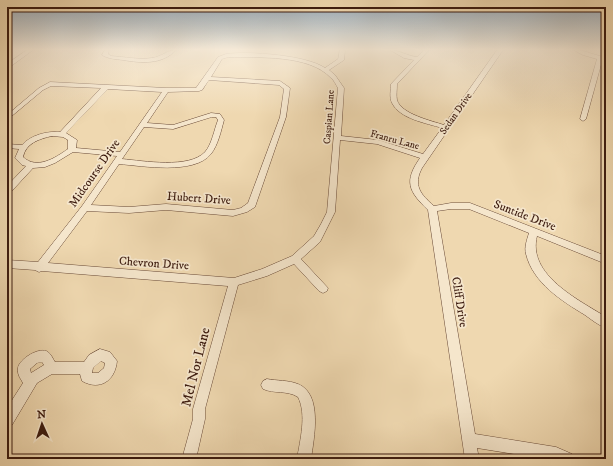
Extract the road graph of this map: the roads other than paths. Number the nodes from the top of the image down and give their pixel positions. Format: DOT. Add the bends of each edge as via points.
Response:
graph roads {
  1 [pos="210,72"];
  2 [pos="329,72"];
  3 [pos="405,72"];
  4 [pos="484,72"];
  5 [pos="599,72"];
  6 [pos="206,78"];
  7 [pos="107,86"];
  8 [pos="166,90"];
  9 [pos="7,118"];
  10 [pos="583,118"];
  11 [pos="142,125"];
  12 [pos="445,127"];
  13 [pos="62,134"];
  14 [pos="337,138"];
  15 [pos="7,146"];
  16 [pos="22,147"];
  17 [pos="72,150"];
  18 [pos="425,157"];
  19 [pos="119,158"];
  20 [pos="31,165"];
  21 [pos="7,192"];
  22 [pos="84,208"];
  23 [pos="432,209"];
  24 [pos="534,231"];
  25 [pos="295,259"];
  26 [pos="606,260"];
  27 [pos="7,264"];
  28 [pos="39,268"];
  29 [pos="234,282"];
  30 [pos="323,288"];
  31 [pos="606,323"];
  32 [pos="51,368"];
  33 [pos="86,368"];
  34 [pos="33,379"];
  35 [pos="267,385"];
  36 [pos="7,420"];
  37 [pos="468,440"];
  38 [pos="189,459"];
  39 [pos="304,459"];
  40 [pos="472,459"];
  41 [pos="567,459"];
  1 -- 6 [label="street"];
  2 -- 14 [label="street, Caspian Lane" via="341,88"];
  3 -- 12 [label="street" via="394,84 394,101 397,107"];
  4 -- 12 [label="street, Sedan Drive"];
  5 -- 10 [label="street"];
  6 -- 8 [label="street" via="197,90"];
  6 -- 22 [label="street, Hubert Drive" via="280,83 287,88 283,117 252,205 233,213 166,207 129,210"];
  7 -- 8 [label="street"];
  7 -- 9 [label="street" via="50,84"];
  7 -- 13 [label="street"];
  8 -- 11 [label="street, Midcourse Drive"];
  11 -- 19 [label="street, Midcourse Drive"];
  11 -- 19 [label="street" via="173,127 211,115 218,115 221,120 207,154 199,161 187,164 153,164"];
  12 -- 18 [label="street, Sedan Drive"];
  13 -- 16 [label="street" via="37,138"];
  13 -- 17 [label="street" via="73,140"];
  14 -- 18 [label="street, Franru Lane" via="378,142"];
  14 -- 25 [label="street, Caspian Lane" via="331,212 317,239"];
  15 -- 16 [label="street"];
  16 -- 20 [label="street" via="19,158 22,163"];
  17 -- 19 [label="street"];
  17 -- 20 [label="street" via="57,161"];
  18 -- 23 [label="street" via="415,173 413,185 421,199"];
  19 -- 22 [label="street, Midcourse Drive"];
  20 -- 21 [label="street"];
  22 -- 28 [label="street, Midcourse Drive"];
  23 -- 24 [label="street, Suntide Drive" via="470,206"];
  23 -- 37 [label="street, Cliff Drive"];
  24 -- 26 [label="street, Suntide Drive"];
  24 -- 31 [label="street" via="530,244 531,258 545,279"];
  25 -- 29 [label="street, Chevron Drive" via="264,273"];
  25 -- 30 [label="street"];
  27 -- 28 [label="street, Chevron Drive"];
  28 -- 29 [label="street, Chevron Drive"];
  29 -- 38 [label="street, Mel Nor Lane" via="199,409"];
  32 -- 33 [label="street"];
  32 -- 34 [label="street"];
  32 -- 34 [label="street" via="45,356 30,361 24,367 24,373 28,379"];
  34 -- 36 [label="street"];
  35 -- 39 [label="street" via="296,389 304,395 308,404 308,416"];
  37 -- 40 [label="street, Cliff Drive"];
  37 -- 41 [label="street" via="556,454"];
}
